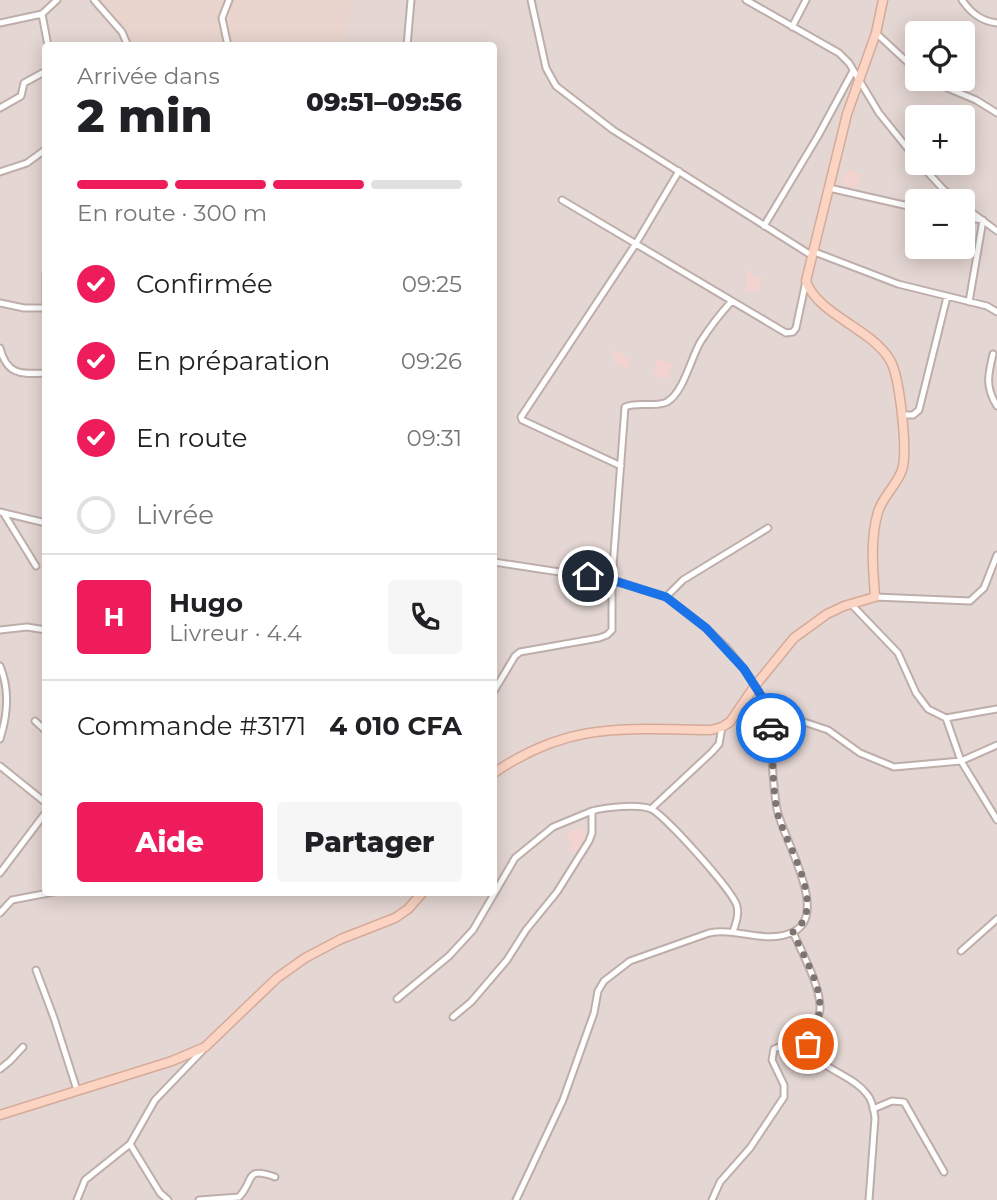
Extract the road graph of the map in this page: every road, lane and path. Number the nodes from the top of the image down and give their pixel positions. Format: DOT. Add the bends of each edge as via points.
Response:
graph roads {
  1 [pos="57,0"];
  2 [pos="94,0"];
  3 [pos="229,0"];
  4 [pos="411,0"];
  5 [pos="531,0"];
  6 [pos="746,0"];
  7 [pos="806,0"];
  8 [pos="883,0"];
  9 [pos="962,0"];
  10 [pos="42,14"];
  11 [pos="0,23"];
  12 [pos="997,23"];
  13 [pos="792,27"];
  14 [pos="876,33"];
  15 [pos="47,42"];
  16 [pos="126,42"];
  17 [pos="227,42"];
  18 [pos="407,42"];
  19 [pos="905,60"];
  20 [pos="853,71"];
  21 [pos="42,73"];
  22 [pos="858,80"];
  23 [pos="955,91"];
  24 [pos="0,108"];
  25 [pos="997,113"];
  26 [pos="905,145"];
  27 [pos="42,152"];
  28 [pos="678,171"];
  29 [pos="0,172"];
  30 [pos="931,175"];
  31 [pos="830,188"];
  32 [pos="943,189"];
  33 [pos="562,200"];
  34 [pos="905,205"];
  35 [pos="975,214"];
  36 [pos="975,219"];
  37 [pos="983,220"];
  38 [pos="764,226"];
  39 [pos="997,232"];
  40 [pos="635,245"];
  41 [pos="811,253"];
  42 [pos="806,281"];
  43 [pos="947,297"];
  44 [pos="731,302"];
  45 [pos="969,302"];
  46 [pos="0,303"];
  47 [pos="42,308"];
  48 [pos="997,312"];
  49 [pos="0,348"];
  50 [pos="993,354"];
  51 [pos="2,362"];
  52 [pos="42,373"];
  53 [pos="997,406"];
  54 [pos="903,415"];
  55 [pos="621,466"];
  56 [pos="2,513"];
  57 [pos="42,522"];
  58 [pos="768,528"];
  59 [pos="997,555"];
  60 [pos="497,562"];
  61 [pos="37,566"];
  62 [pos="612,580"];
  63 [pos="666,597"];
  64 [pos="874,597"];
  65 [pos="851,604"];
  66 [pos="0,630"];
  67 [pos="42,630"];
  68 [pos="0,666"];
  69 [pos="497,686"];
  70 [pos="754,687"];
  71 [pos="769,708"];
  72 [pos="997,709"];
  73 [pos="946,718"];
  74 [pos="35,721"];
  75 [pos="722,727"];
  76 [pos="42,728"];
  77 [pos="0,739"];
  78 [pos="997,745"];
  79 [pos="961,761"];
  80 [pos="0,766"];
  81 [pos="497,770"];
  82 [pos="42,800"];
  83 [pos="651,809"];
  84 [pos="592,811"];
  85 [pos="42,817"];
  86 [pos="997,820"];
  87 [pos="0,873"];
  88 [pos="497,888"];
  89 [pos="42,894"];
  90 [pos="419,896"];
  91 [pos="492,896"];
  92 [pos="0,913"];
  93 [pos="997,919"];
  94 [pos="733,932"];
  95 [pos="793,932"];
  96 [pos="961,951"];
  97 [pos="36,970"];
  98 [pos="397,999"];
  99 [pos="453,1017"];
  100 [pos="808,1035"];
  101 [pos="23,1046"];
  102 [pos="205,1047"];
  103 [pos="181,1058"];
  104 [pos="187,1068"];
  105 [pos="0,1069"];
  106 [pos="78,1090"];
  107 [pos="873,1109"];
  108 [pos="0,1115"];
  109 [pos="130,1144"];
  110 [pos="944,1172"];
  111 [pos="275,1177"];
  112 [pos="209,1199"];
  113 [pos="77,1200"];
  114 [pos="168,1200"];
  115 [pos="199,1200"];
  116 [pos="516,1200"];
  117 [pos="712,1200"];
  118 [pos="869,1200"];
  1 -- 10 [label="street"];
  2 -- 16 [label="street"];
  3 -- 17 [label="street" via="222,18"];
  4 -- 18 [label="street"];
  5 -- 28 [label="street" via="546,68 556,86 613,130"];
  6 -- 13 [label="street"];
  7 -- 13 [label="street"];
  8 -- 14 [label="street"];
  9 -- 12 [label="street" via="981,19"];
  10 -- 11 [label="street"];
  10 -- 15 [label="street"];
  13 -- 20 [label="street" via="839,53"];
  14 -- 19 [label="street"];
  14 -- 22 [label="street"];
  20 -- 22 [label="street"];
  20 -- 38 [label="street"];
  21 -- 24 [label="street" via="24,83 21,96"];
  22 -- 26 [label="street"];
  22 -- 31 [label="street"];
  23 -- 25 [label="street"];
  27 -- 29 [label="street" via="27,163"];
  28 -- 38 [label="street"];
  28 -- 40 [label="street"];
  30 -- 32 [label="street"];
  31 -- 34 [label="street"];
  31 -- 41 [label="street"];
  33 -- 40 [label="street"];
  35 -- 37 [label="street"];
  36 -- 37 [label="street"];
  37 -- 39 [label="street"];
  37 -- 45 [label="street"];
  38 -- 41 [label="street"];
  40 -- 44 [label="street"];
  40 -- 55 [label="street" via="521,417"];
  41 -- 42 [label="street"];
  41 -- 43 [label="street"];
  42 -- 44 [label="street" via="793,332 786,333"];
  42 -- 54 [label="street" via="817,299 889,357"];
  43 -- 45 [label="street"];
  43 -- 54 [label="street" via="919,410"];
  44 -- 55 [label="street" via="700,342 673,397 665,403 625,407"];
  45 -- 48 [label="street"];
  46 -- 47 [label="street"];
  49 -- 51 [label="street"];
  50 -- 53 [label="street" via="986,379"];
  51 -- 52 [label="street" via="24,375"];
  54 -- 64 [label="street" via="904,465 882,501 874,530"];
  55 -- 62 [label="street"];
  56 -- 57 [label="street"];
  56 -- 61 [label="street"];
  58 -- 63 [label="street" via="683,580"];
  59 -- 64 [label="street" via="984,588 970,601"];
  60 -- 62 [label="street"];
  62 -- 63 [label="street"];
  62 -- 69 [label="street" via="612,630 607,635 520,652"];
  63 -- 70 [label="street" via="727,648"];
  64 -- 65 [label="street"];
  65 -- 70 [label="street" via="827,614 794,638"];
  65 -- 73 [label="street" via="898,653 928,709"];
  66 -- 67 [label="street"];
  68 -- 77 [label="street" via="7,710"];
  70 -- 71 [label="street"];
  70 -- 75 [label="street" via="737,714"];
  71 -- 79 [label="street" via="828,730 860,753 894,767"];
  71 -- 95 [label="street" via="781,828 807,894 807,916"];
  72 -- 73 [label="street"];
  73 -- 79 [label="street"];
  74 -- 76 [label="street"];
  75 -- 81 [label="street" via="569,735"];
  75 -- 83 [label="street" via="719,744"];
  78 -- 79 [label="street"];
  79 -- 86 [label="street"];
  80 -- 82 [label="street"];
  83 -- 84 [label="street" via="612,806"];
  83 -- 94 [label="street" via="725,884 738,907"];
  84 -- 88 [label="street" via="553,827 514,858"];
  84 -- 99 [label="street" via="589,841 557,892 491,982"];
  85 -- 87 [label="street"];
  89 -- 92 [label="street" via="12,900"];
  90 -- 102 [label="street" via="395,918 305,958 277,978"];
  91 -- 98 [label="street" via="473,930 449,956"];
  93 -- 96 [label="street"];
  94 -- 95 [label="street" via="772,938"];
  94 -- 116 [label="street" via="709,933 630,961 604,981 563,1100"];
  95 -- 100 [label="street" via="813,977 820,1008"];
  97 -- 106 [label="street"];
  100 -- 107 [label="street" via="812,1052 866,1092"];
  100 -- 117 [label="street" via="774,1049 772,1060 784,1085 784,1097 750,1148 720,1182"];
  101 -- 105 [label="street"];
  102 -- 103 [label="street"];
  102 -- 104 [label="street"];
  103 -- 104 [label="street"];
  103 -- 106 [label="street"];
  104 -- 109 [label="street" via="155,1100"];
  106 -- 108 [label="street"];
  107 -- 110 [label="street" via="892,1101 904,1102"];
  107 -- 118 [label="street"];
  109 -- 113 [label="street" via="85,1180"];
  109 -- 114 [label="street"];
  111 -- 112 [label="street" via="259,1171 239,1197"];
  112 -- 115 [label="street"];
}
